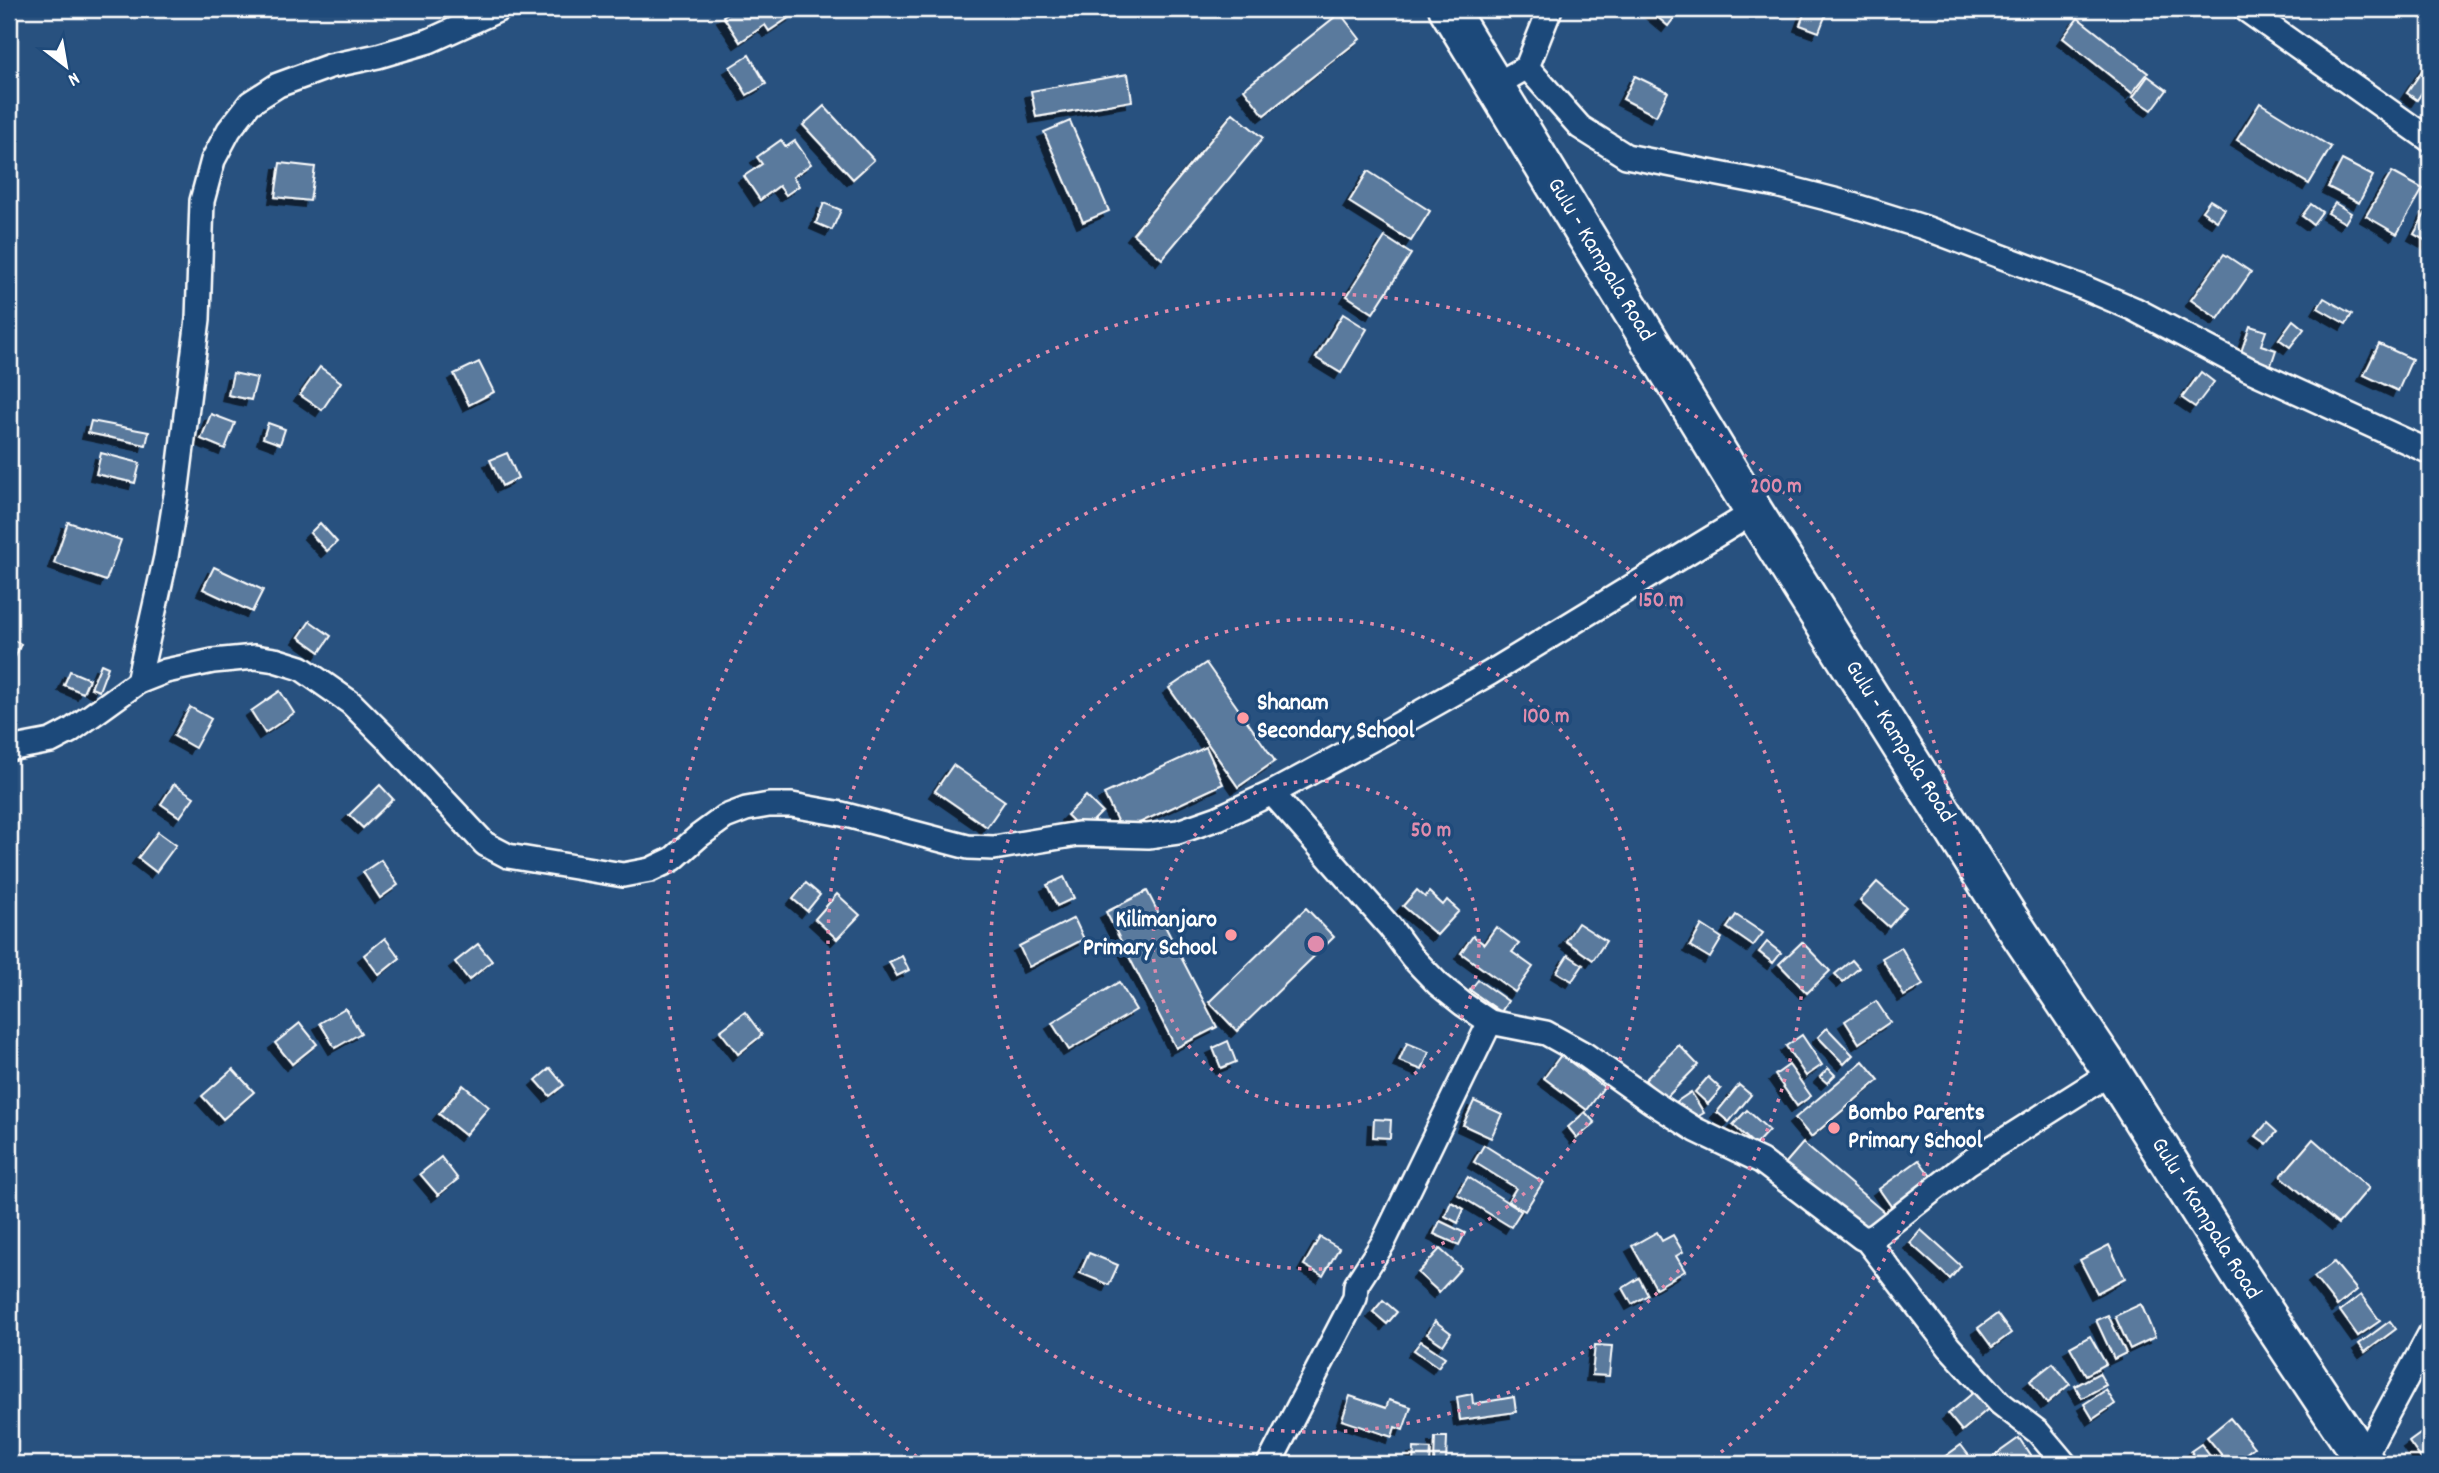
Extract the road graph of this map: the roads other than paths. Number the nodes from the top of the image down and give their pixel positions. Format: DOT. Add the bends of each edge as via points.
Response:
graph roads {
  1 [pos="499,9"];
  2 [pos="1448,9"];
  3 [pos="1550,9"];
  4 [pos="2245,9"];
  5 [pos="1527,67"];
  6 [pos="1494,86"];
  7 [pos="2430,140"];
  8 [pos="2430,452"];
  9 [pos="1754,512"];
  10 [pos="138,681"];
  11 [pos="9,749"];
  12 [pos="1272,793"];
  13 [pos="1490,1022"];
  14 [pos="2112,1072"];
  15 [pos="1866,1239"];
  16 [pos="2430,1334"];
  17 [pos="2365,1462"];
  18 [pos="1269,1464"];
  19 [pos="2065,1464"];
  1 -- 10 [label="street" via="429,41 330,66 278,86 250,103 229,130 213,160 202,201 198,318 176,495"];
  2 -- 6 [label="main road, Gulu - Kampala Road"];
  3 -- 5 [label="street"];
  4 -- 7 [label="street"];
  5 -- 6 [label="street"];
  5 -- 8 [label="street" via="1580,127 1626,156 1776,185 1923,227 2134,309 2248,369"];
  6 -- 9 [label="main road, Gulu - Kampala Road"];
  9 -- 12 [label="street" via="1489,673"];
  9 -- 14 [label="main road, Gulu - Kampala Road" via="2009,918"];
  10 -- 11 [label="street" via="70,731 51,741"];
  10 -- 12 [label="street" via="213,661 255,657 301,668 351,703 485,844 508,856 623,875 673,859 725,817 769,805 804,807 968,847 994,848 1078,834 1178,832"];
  12 -- 13 [label="street" via="1438,984"];
  13 -- 15 [label="street" via="1546,1033 1584,1054 1696,1130 1761,1161"];
  13 -- 18 [label="street"];
  14 -- 15 [label="street" via="1992,1147"];
  14 -- 17 [label="main road, Gulu - Kampala Road"];
  15 -- 19 [label="street" via="1949,1347"];
  16 -- 17 [label="street"];
}
